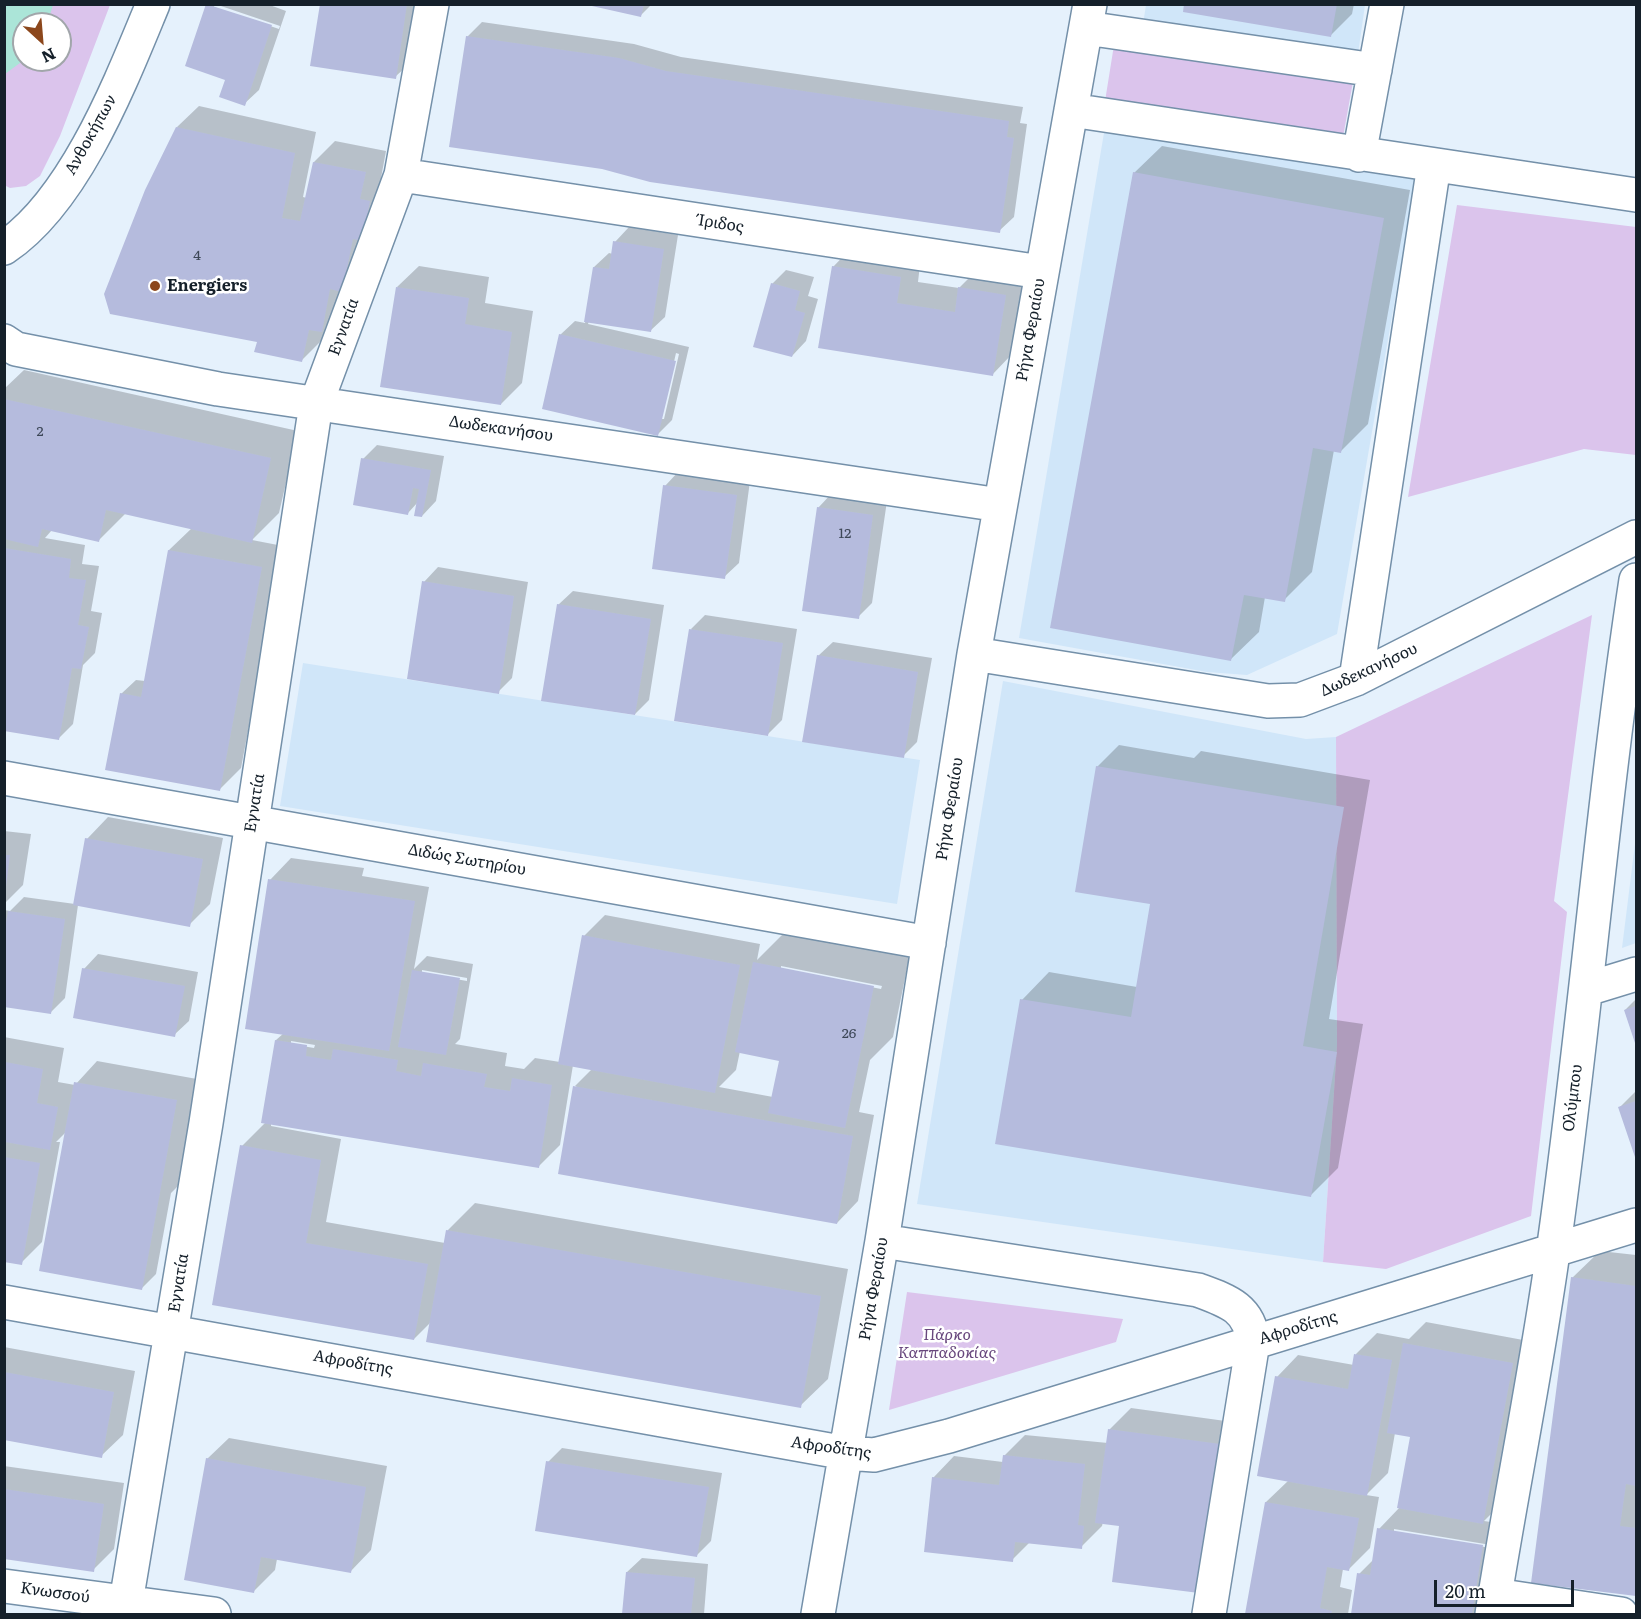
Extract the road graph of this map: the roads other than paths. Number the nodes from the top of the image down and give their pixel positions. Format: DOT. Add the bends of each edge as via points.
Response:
graph roads {
  1 [pos="153,4"];
  2 [pos="432,4"];
  3 [pos="1387,4"];
  4 [pos="1088,16"];
  5 [pos="1375,70"];
  6 [pos="1071,110"];
  7 [pos="1359,155"];
  8 [pos="1434,165"];
  9 [pos="401,175"];
  10 [pos="1636,195"];
  11 [pos="4,248"];
  12 [pos="1041,272"];
  13 [pos="4,341"];
  14 [pos="316,404"];
  15 [pos="1000,505"];
  16 [pos="1636,537"];
  17 [pos="1636,579"];
  18 [pos="974,654"];
  19 [pos="1356,679"];
  20 [pos="4,778"];
  21 [pos="252,821"];
  22 [pos="929,943"];
  23 [pos="1636,974"];
  24 [pos="1587,989"];
  25 [pos="1636,1226"];
  26 [pos="882,1241"];
  27 [pos="1553,1252"];
  28 [pos="4,1302"];
  29 [pos="171,1330"];
  30 [pos="1253,1342"];
  31 [pos="846,1453"];
  32 [pos="4,1586"];
  33 [pos="1494,1605"];
  34 [pos="125,1609"];
  35 [pos="213,1614"];
  36 [pos="818,1614"];
  37 [pos="1209,1614"];
  38 [pos="1621,1614"];
  1 -- 11 [label="street, Ανθοκήπων" via="113,98 71,173 46,208"];
  2 -- 9 [label="street, Εγνατία"];
  3 -- 5 [label="street"];
  4 -- 5 [label="street"];
  4 -- 6 [label="street, Ρήγα Φεραίου"];
  5 -- 7 [label="street"];
  6 -- 7 [label="street"];
  6 -- 12 [label="street, Ρήγα Φεραίου"];
  7 -- 8 [label="street"];
  8 -- 10 [label="street"];
  8 -- 19 [label="street"];
  9 -- 12 [label="street, Ίριδος"];
  9 -- 14 [label="street, Εγνατία"];
  12 -- 15 [label="street, Ρήγα Φεραίου"];
  13 -- 14 [label="street, Δωδεκανήσου" via="16,349"];
  14 -- 15 [label="street, Δωδεκανήσου"];
  14 -- 21 [label="street, Εγνατία"];
  15 -- 18 [label="street, Ρήγα Φεραίου"];
  16 -- 19 [label="street, Δωδεκανήσου"];
  17 -- 24 [label="street, Ολύμπου"];
  18 -- 19 [label="street, Δωδεκανήσου" via="1285,703"];
  18 -- 22 [label="street, Ρήγα Φεραίου"];
  20 -- 21 [label="street, Διδώς Σωτηρίου"];
  21 -- 22 [label="street, Διδώς Σωτηρίου"];
  21 -- 29 [label="street, Εγνατία"];
  22 -- 26 [label="street, Ρήγα Φεραίου"];
  23 -- 24 [label="street"];
  24 -- 27 [label="street, Ολύμπου"];
  25 -- 27 [label="street, Αφροδίτης"];
  26 -- 30 [label="street" via="1198,1290 1222,1298 1246,1316"];
  26 -- 31 [label="street, Ρήγα Φεραίου"];
  27 -- 30 [label="street, Αφροδίτης"];
  27 -- 33 [label="street, Ολύμπου"];
  28 -- 29 [label="street, Αφροδίτης"];
  29 -- 31 [label="street, Αφροδίτης"];
  29 -- 34 [label="street, Εγνατία"];
  30 -- 31 [label="street, Αφροδίτης" via="908,1448 874,1455"];
  30 -- 37 [label="street"];
  31 -- 36 [label="street, Ρήγα Φεραίου"];
  32 -- 34 [label="street, Κνωσσού"];
  33 -- 38 [label="street"];
  34 -- 35 [label="street, Κνωσσού"];
}
